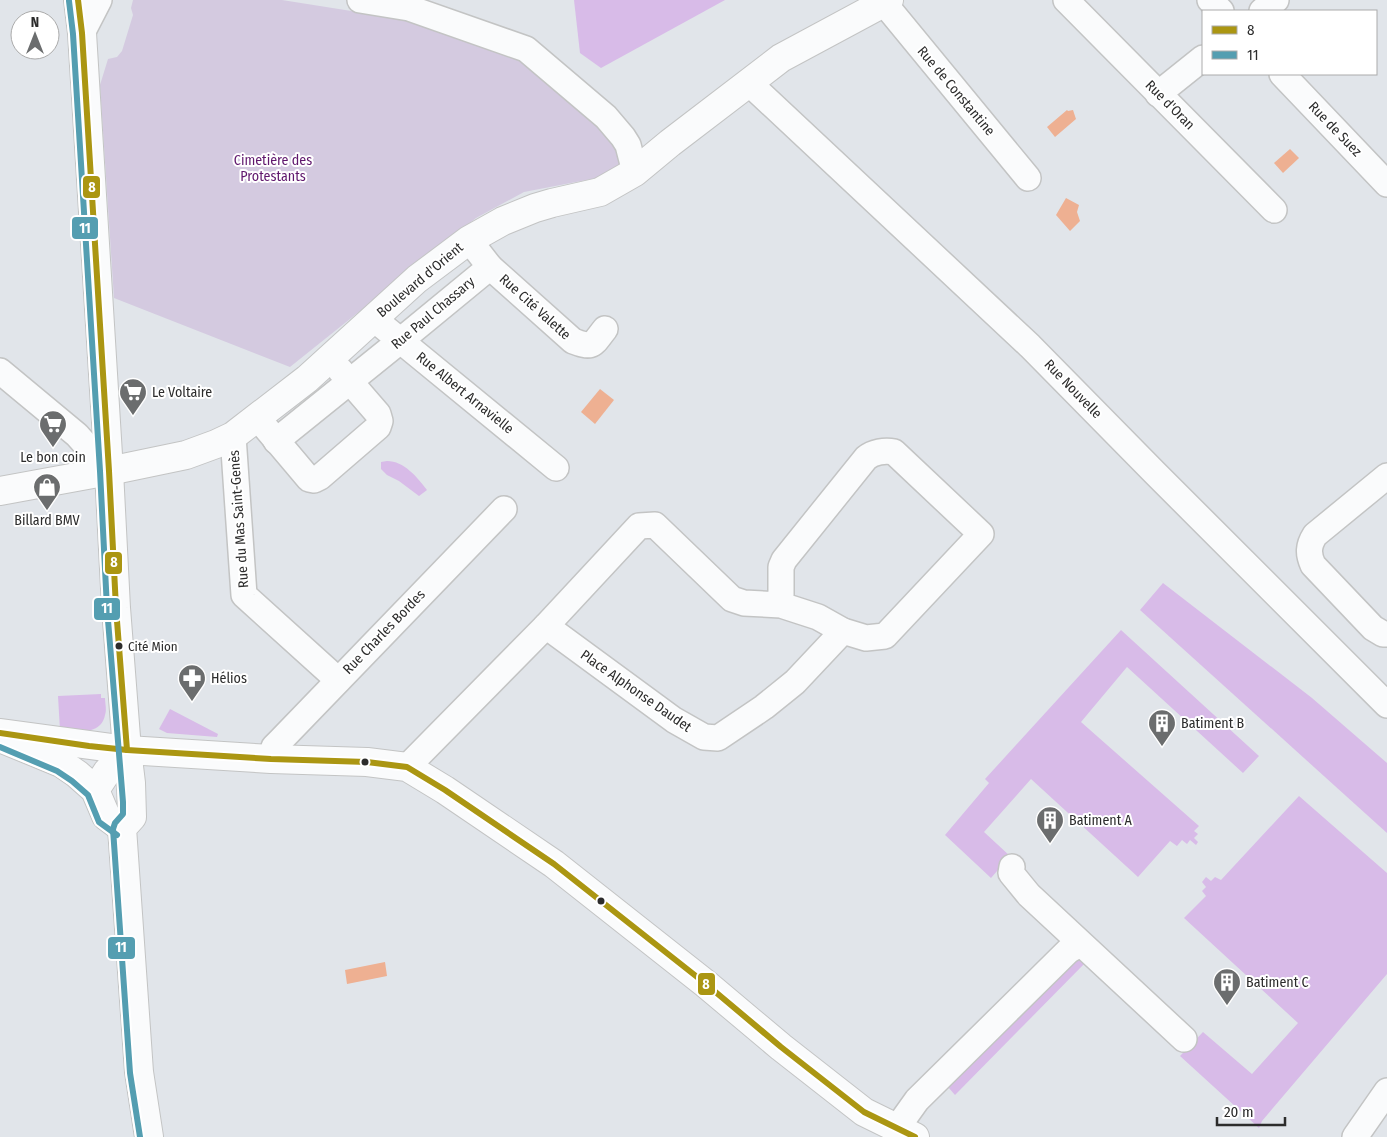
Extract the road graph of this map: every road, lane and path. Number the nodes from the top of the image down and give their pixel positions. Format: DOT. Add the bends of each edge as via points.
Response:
graph roads {
  1 [pos="78,0"];
  2 [pos="99,0"];
  3 [pos="360,0"];
  4 [pos="1066,0"];
  5 [pos="1210,0"];
  6 [pos="1276,0"];
  7 [pos="886,2"];
  8 [pos="1221,10"];
  9 [pos="1263,10"];
  10 [pos="82,32"];
  11 [pos="1202,59"];
  12 [pos="1283,75"];
  13 [pos="749,83"];
  14 [pos="1158,94"];
  15 [pos="1383,170"];
  16 [pos="635,172"];
  17 [pos="1028,178"];
  18 [pos="1274,210"];
  19 [pos="469,240"];
  20 [pos="490,267"];
  21 [pos="374,319"];
  22 [pos="605,329"];
  23 [pos="400,341"];
  24 [pos="329,359"];
  25 [pos="0,371"];
  26 [pos="350,380"];
  27 [pos="257,418"];
  28 [pos="233,436"];
  29 [pos="276,441"];
  30 [pos="556,468"];
  31 [pos="109,471"];
  32 [pos="1387,476"];
  33 [pos="0,490"];
  34 [pos="504,509"];
  35 [pos="781,605"];
  36 [pos="546,626"];
  37 [pos="843,631"];
  38 [pos="1387,634"];
  39 [pos="338,680"];
  40 [pos="1387,705"];
  41 [pos="0,733"];
  42 [pos="0,738"];
  43 [pos="127,750"];
  44 [pos="271,759"];
  45 [pos="408,766"];
  46 [pos="95,790"];
  47 [pos="122,828"];
  48 [pos="1012,867"];
  49 [pos="1080,944"];
  50 [pos="1184,1040"];
  51 [pos="1387,1091"];
  52 [pos="906,1132"];
  53 [pos="149,1137"];
  54 [pos="1355,1137"];
  1 -- 10 [label="main road"];
  2 -- 10 [label="street"];
  3 -- 16 [label="street" via="409,8 526,49 612,124 628,144"];
  4 -- 14 [label="street, Rue d'Oran"];
  5 -- 8 [label="street"];
  6 -- 9 [label="street"];
  7 -- 13 [label="main road, Boulevard d'Orient" via="781,58"];
  7 -- 17 [label="street, Rue de Constantine"];
  10 -- 31 [label="main road"];
  11 -- 14 [label="street"];
  12 -- 15 [label="street, Rue de Suez"];
  13 -- 16 [label="main road, Boulevard d'Orient"];
  13 -- 40 [label="street, Rue Nouvelle" via="1030,346"];
  14 -- 18 [label="street, Rue d'Oran"];
  16 -- 19 [label="main road, Boulevard d'Orient" via="600,192 535,208"];
  19 -- 20 [label="street"];
  19 -- 21 [label="main road, Boulevard d'Orient" via="417,279"];
  20 -- 22 [label="street, Rue Cité Valette" via="573,342 586,346 593,344"];
  20 -- 23 [label="street, Rue Paul Chassary"];
  21 -- 23 [label="street, Rue Albert Arnavielle"];
  21 -- 24 [label="main road, Boulevard d'Orient"];
  23 -- 26 [label="street, Rue Paul Chassary"];
  23 -- 30 [label="street, Rue Albert Arnavielle"];
  24 -- 26 [label="street"];
  24 -- 27 [label="main road, Boulevard d'Orient"];
  25 -- 31 [label="street" via="77,436"];
  26 -- 29 [label="street, Rue Paul Chassary"];
  26 -- 29 [label="street" via="378,414 380,421 378,427 320,477 309,478"];
  27 -- 28 [label="main road, Boulevard d'Orient"];
  27 -- 29 [label="street"];
  28 -- 31 [label="main road, Boulevard d'Orient" via="186,455"];
  28 -- 39 [label="street, Rue du Mas Saint-Genès" via="244,595"];
  31 -- 33 [label="main road, Boulevard d'Orient"];
  31 -- 43 [label="main road"];
  32 -- 38 [label="street" via="1315,536 1308,550 1313,565 1373,628"];
  34 -- 39 [label="street, Rue Charles Bordes"];
  35 -- 36 [label="street" via="744,603 732,599 655,525 639,526"];
  35 -- 37 [label="street" via="818,617"];
  35 -- 37 [label="street" via="781,567 784,560 866,458 894,452 981,534 885,636 866,638"];
  36 -- 37 [label="street, Place Alphonse Daudet" via="674,720 704,736 718,738 795,682"];
  36 -- 45 [label="street"];
  39 -- 44 [label="street, Rue Charles Bordes" via="274,747"];
  41 -- 43 [label="main road"];
  42 -- 46 [label="main road" via="61,763"];
  43 -- 44 [label="main road"];
  43 -- 46 [label="main road"];
  43 -- 47 [label="main road" via="132,817"];
  44 -- 45 [label="main road"];
  45 -- 52 [label="main road" via="554,864 864,1112"];
  46 -- 47 [label="main road" via="106,816"];
  47 -- 53 [label="main road" via="139,1072"];
  48 -- 49 [label="street" via="1011,873 1029,895"];
  49 -- 50 [label="street"];
  49 -- 52 [label="street" via="1072,956 922,1105"];
  51 -- 54 [label="street"];
}
